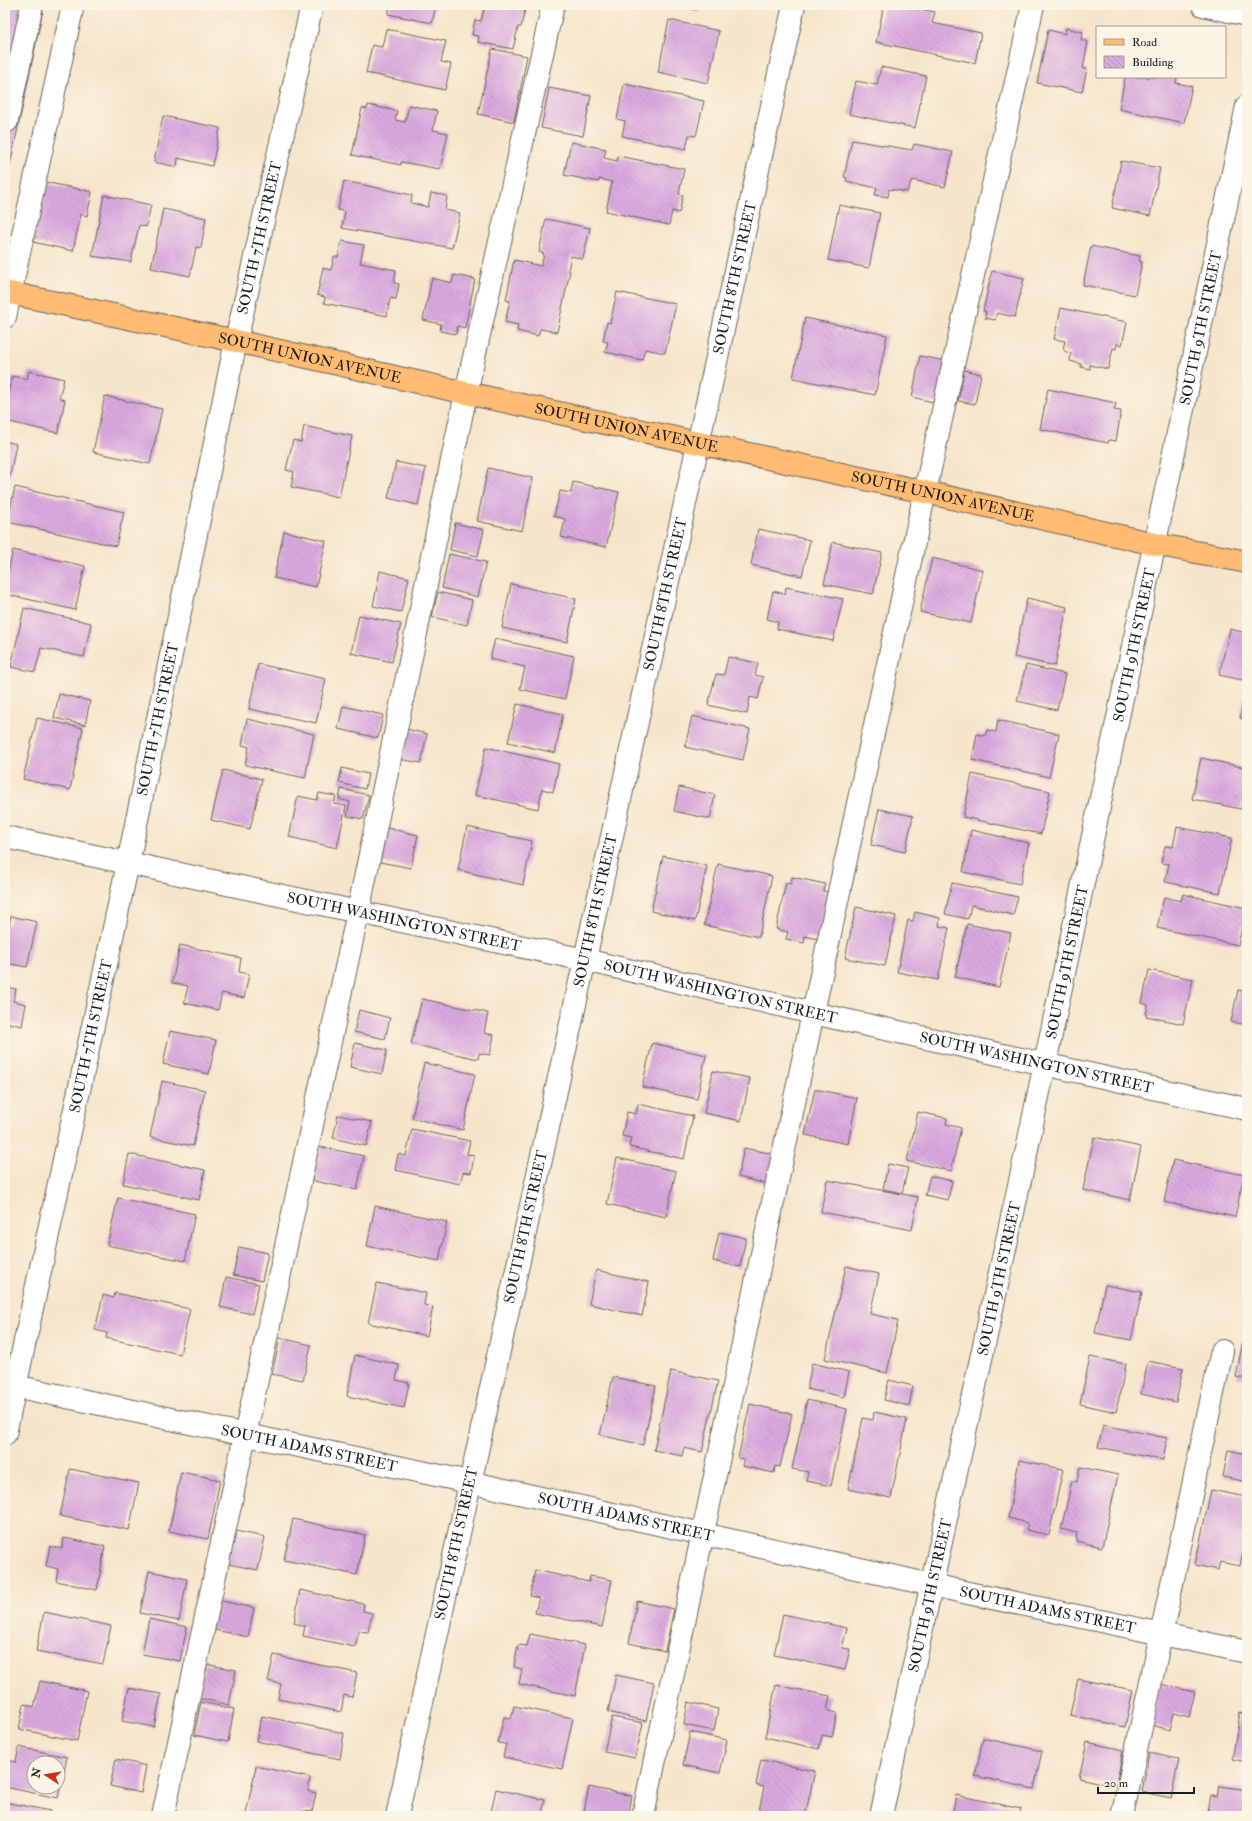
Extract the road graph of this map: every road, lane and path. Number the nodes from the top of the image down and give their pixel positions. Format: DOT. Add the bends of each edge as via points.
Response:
graph roads {
  1 [pos="32,5"];
  2 [pos="73,5"];
  3 [pos="312,5"];
  4 [pos="553,5"];
  5 [pos="794,5"];
  6 [pos="1033,5"];
  7 [pos="1204,5"];
  8 [pos="1247,15"];
  9 [pos="1247,106"];
  10 [pos="7,120"];
  11 [pos="8,293"];
  12 [pos="5,317"];
  13 [pos="236,341"];
  14 [pos="466,393"];
  15 [pos="699,443"];
  16 [pos="925,492"];
  17 [pos="1155,544"];
  18 [pos="1247,562"];
  19 [pos="5,837"];
  20 [pos="128,863"];
  21 [pos="358,912"];
  22 [pos="585,960"];
  23 [pos="813,1014"];
  24 [pos="1045,1064"];
  25 [pos="1247,1109"];
  26 [pos="1222,1351"];
  27 [pos="10,1385"];
  28 [pos="5,1434"];
  29 [pos="245,1434"];
  30 [pos="469,1482"];
  31 [pos="703,1533"];
  32 [pos="932,1585"];
  33 [pos="1161,1634"];
  34 [pos="1247,1652"];
  35 [pos="163,1816"];
  36 [pos="397,1816"];
  37 [pos="643,1816"];
  38 [pos="881,1816"];
  39 [pos="1122,1816"];
  1 -- 10 [label="street"];
  2 -- 11 [label="street"];
  3 -- 13 [label="street, SOUTH 7TH STREET"];
  4 -- 14 [label="street"];
  5 -- 15 [label="street, SOUTH 8TH STREET"];
  6 -- 16 [label="street"];
  7 -- 8 [label="street"];
  9 -- 17 [label="street, SOUTH 9TH STREET"];
  11 -- 12 [label="street"];
  11 -- 13 [label="main road, SOUTH UNION AVENUE"];
  13 -- 14 [label="main road, SOUTH UNION AVENUE"];
  13 -- 20 [label="street, SOUTH 7TH STREET"];
  14 -- 15 [label="main road, SOUTH UNION AVENUE"];
  14 -- 21 [label="street"];
  15 -- 16 [label="main road, SOUTH UNION AVENUE"];
  15 -- 22 [label="street, SOUTH 8TH STREET"];
  16 -- 17 [label="main road, SOUTH UNION AVENUE"];
  16 -- 23 [label="street"];
  17 -- 18 [label="main road, SOUTH UNION AVENUE"];
  17 -- 24 [label="street, SOUTH 9TH STREET"];
  19 -- 20 [label="street, SOUTH WASHINGTON STREET"];
  20 -- 21 [label="street, SOUTH WASHINGTON STREET"];
  20 -- 27 [label="street, SOUTH 7TH STREET"];
  21 -- 22 [label="street, SOUTH WASHINGTON STREET"];
  21 -- 29 [label="street"];
  22 -- 23 [label="street, SOUTH WASHINGTON STREET"];
  22 -- 30 [label="street, SOUTH 8TH STREET"];
  23 -- 24 [label="street, SOUTH WASHINGTON STREET"];
  23 -- 31 [label="street"];
  24 -- 25 [label="street, SOUTH WASHINGTON STREET"];
  24 -- 32 [label="street, SOUTH 9TH STREET"];
  26 -- 33 [label="street"];
  27 -- 28 [label="street, SOUTH 7TH STREET"];
  27 -- 29 [label="street, SOUTH ADAMS STREET"];
  29 -- 30 [label="street, SOUTH ADAMS STREET"];
  29 -- 35 [label="street"];
  30 -- 31 [label="street, SOUTH ADAMS STREET"];
  30 -- 36 [label="street, SOUTH 8TH STREET"];
  31 -- 32 [label="street, SOUTH ADAMS STREET"];
  31 -- 37 [label="street"];
  32 -- 33 [label="street, SOUTH ADAMS STREET"];
  32 -- 38 [label="street, SOUTH 9TH STREET"];
  33 -- 34 [label="street, SOUTH ADAMS STREET"];
  33 -- 39 [label="street"];
}
